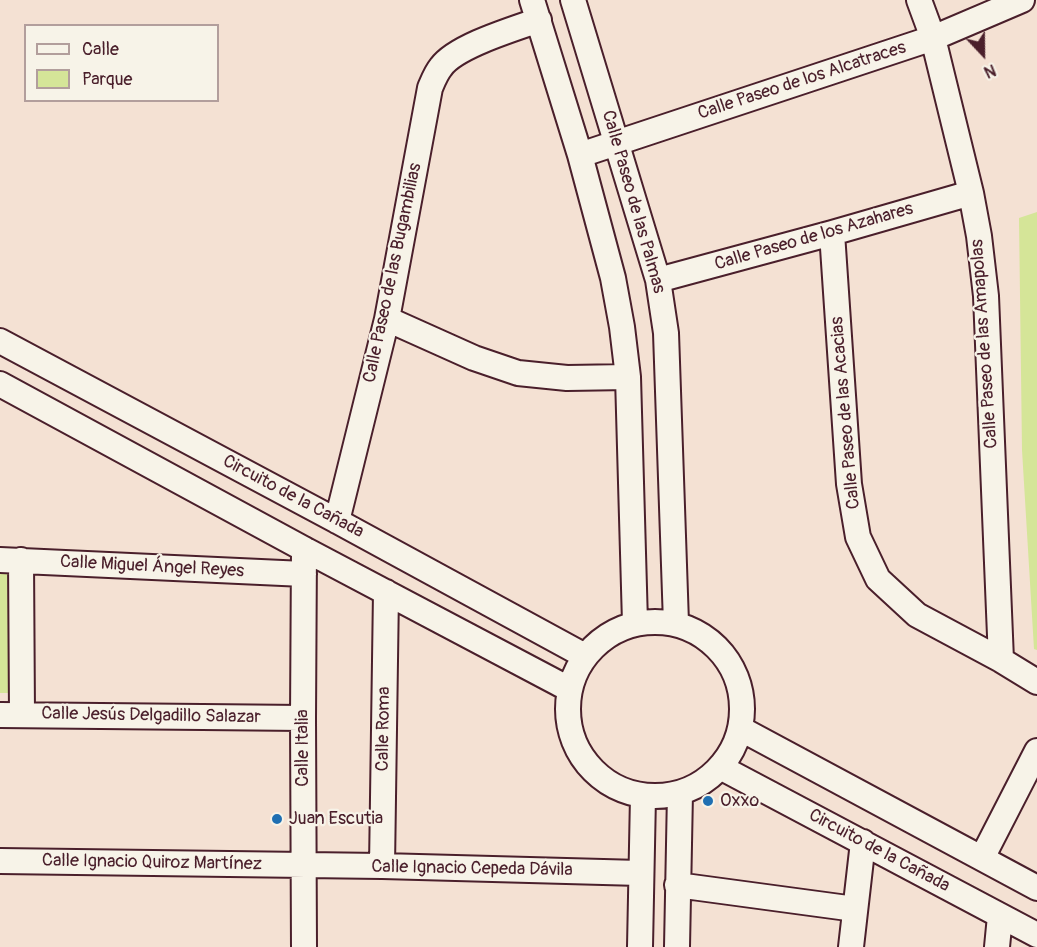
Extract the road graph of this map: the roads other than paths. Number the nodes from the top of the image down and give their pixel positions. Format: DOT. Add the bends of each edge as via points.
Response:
graph roads {
  1 [pos="919,0"];
  2 [pos="1022,0"];
  3 [pos="577,1"];
  4 [pos="536,10"];
  5 [pos="933,38"];
  6 [pos="617,142"];
  7 [pos="580,155"];
  8 [pos="971,193"];
  9 [pos="832,232"];
  10 [pos="658,280"];
  11 [pos="387,318"];
  12 [pos="0,341"];
  13 [pos="628,377"];
  14 [pos="0,384"];
  15 [pos="337,521"];
  16 [pos="304,549"];
  17 [pos="11,560"];
  18 [pos="304,574"];
  19 [pos="386,592"];
  20 [pos="635,623"];
  21 [pos="676,623"];
  22 [pos="585,656"];
  23 [pos="1001,660"];
  24 [pos="1037,682"];
  25 [pos="569,690"];
  26 [pos="11,715"];
  27 [pos="303,718"];
  28 [pos="741,729"];
  29 [pos="1037,751"];
  30 [pos="720,767"];
  31 [pos="680,793"];
  32 [pos="643,796"];
  33 [pos="863,842"];
  34 [pos="982,858"];
  35 [pos="0,861"];
  36 [pos="303,866"];
  37 [pos="382,866"];
  38 [pos="640,873"];
  39 [pos="677,885"];
  40 [pos="1037,888"];
  41 [pos="855,909"];
  42 [pos="1000,916"];
  43 [pos="1037,935"];
  44 [pos="304,947"];
  45 [pos="640,947"];
  46 [pos="677,947"];
  47 [pos="851,947"];
  48 [pos="997,947"];
  1 -- 5 [label="street, Calle Paseo de las Amapolas"];
  2 -- 5 [label="street, Calle Paseo de los Alcatraces"];
  3 -- 6 [label="street, Calle Paseo de las Palmas"];
  4 -- 7 [label="street"];
  4 -- 11 [label="street, Calle Paseo de las Bugambilias" via="458,52 442,66 430,88"];
  5 -- 6 [label="street, Calle Paseo de los Alcatraces"];
  5 -- 8 [label="street, Calle Paseo de las Amapolas"];
  6 -- 7 [label="street, Calle Paseo de los Alcatraces"];
  6 -- 10 [label="street, Calle Paseo de las Palmas"];
  7 -- 13 [label="street" via="613,278"];
  8 -- 9 [label="street, Calle Paseo de los Azahares"];
  8 -- 23 [label="street, Calle Paseo de las Amapolas" via="986,296"];
  9 -- 10 [label="street, Calle Paseo de los Azahares"];
  9 -- 23 [label="street, Calle Paseo de las Acacias" via="849,484 858,537 878,579 917,615"];
  10 -- 21 [label="street, Calle Paseo de las Palmas" via="666,333"];
  11 -- 13 [label="street" via="474,358 518,373 567,378"];
  11 -- 15 [label="street, Calle Paseo de las Bugambilias"];
  12 -- 15 [label="street, Circuito de la Cañada"];
  13 -- 20 [label="street"];
  14 -- 16 [label="street"];
  15 -- 22 [label="street, Circuito de la Cañada"];
  16 -- 18 [label="street, Calle Italia"];
  16 -- 19 [label="street"];
  17 -- 18 [label="street, Calle Miguel Ángel Reyes"];
  17 -- 26 [label="street"];
  18 -- 27 [label="street, Calle Italia"];
  19 -- 25 [label="street"];
  19 -- 37 [label="street, Calle Roma"];
  20 -- 21 [label="street"];
  20 -- 22 [label="street" via="615,631"];
  21 -- 28 [label="street" via="701,634 722,651 737,675 743,702"];
  22 -- 25 [label="street"];
  23 -- 24 [label="street, Calle Paseo de las Acacias"];
  25 -- 32 [label="street" via="567,718 575,746 600,776 615,787"];
  26 -- 27 [label="street, Calle Jesús Delgadillo Salazar"];
  27 -- 36 [label="street, Calle Italia"];
  28 -- 30 [label="street" via="733,750"];
  28 -- 34 [label="street"];
  29 -- 34 [label="street"];
  30 -- 31 [label="street" via="702,783"];
  30 -- 33 [label="street, Circuito de la Cañada"];
  31 -- 32 [label="street"];
  31 -- 39 [label="street"];
  32 -- 38 [label="street"];
  33 -- 41 [label="street"];
  33 -- 42 [label="street, Circuito de la Cañada"];
  34 -- 40 [label="street"];
  35 -- 36 [label="street, Calle Ignacio Quiroz Martínez"];
  36 -- 37 [label="street, Calle Ignacio Cepeda Dávila"];
  36 -- 44 [label="street, Calle Italia"];
  37 -- 38 [label="street, Calle Ignacio Cepeda Dávila"];
  38 -- 45 [label="street"];
  39 -- 41 [label="street"];
  39 -- 46 [label="street"];
  41 -- 47 [label="street"];
  42 -- 43 [label="street, Circuito de la Cañada"];
  42 -- 48 [label="street"];
}
